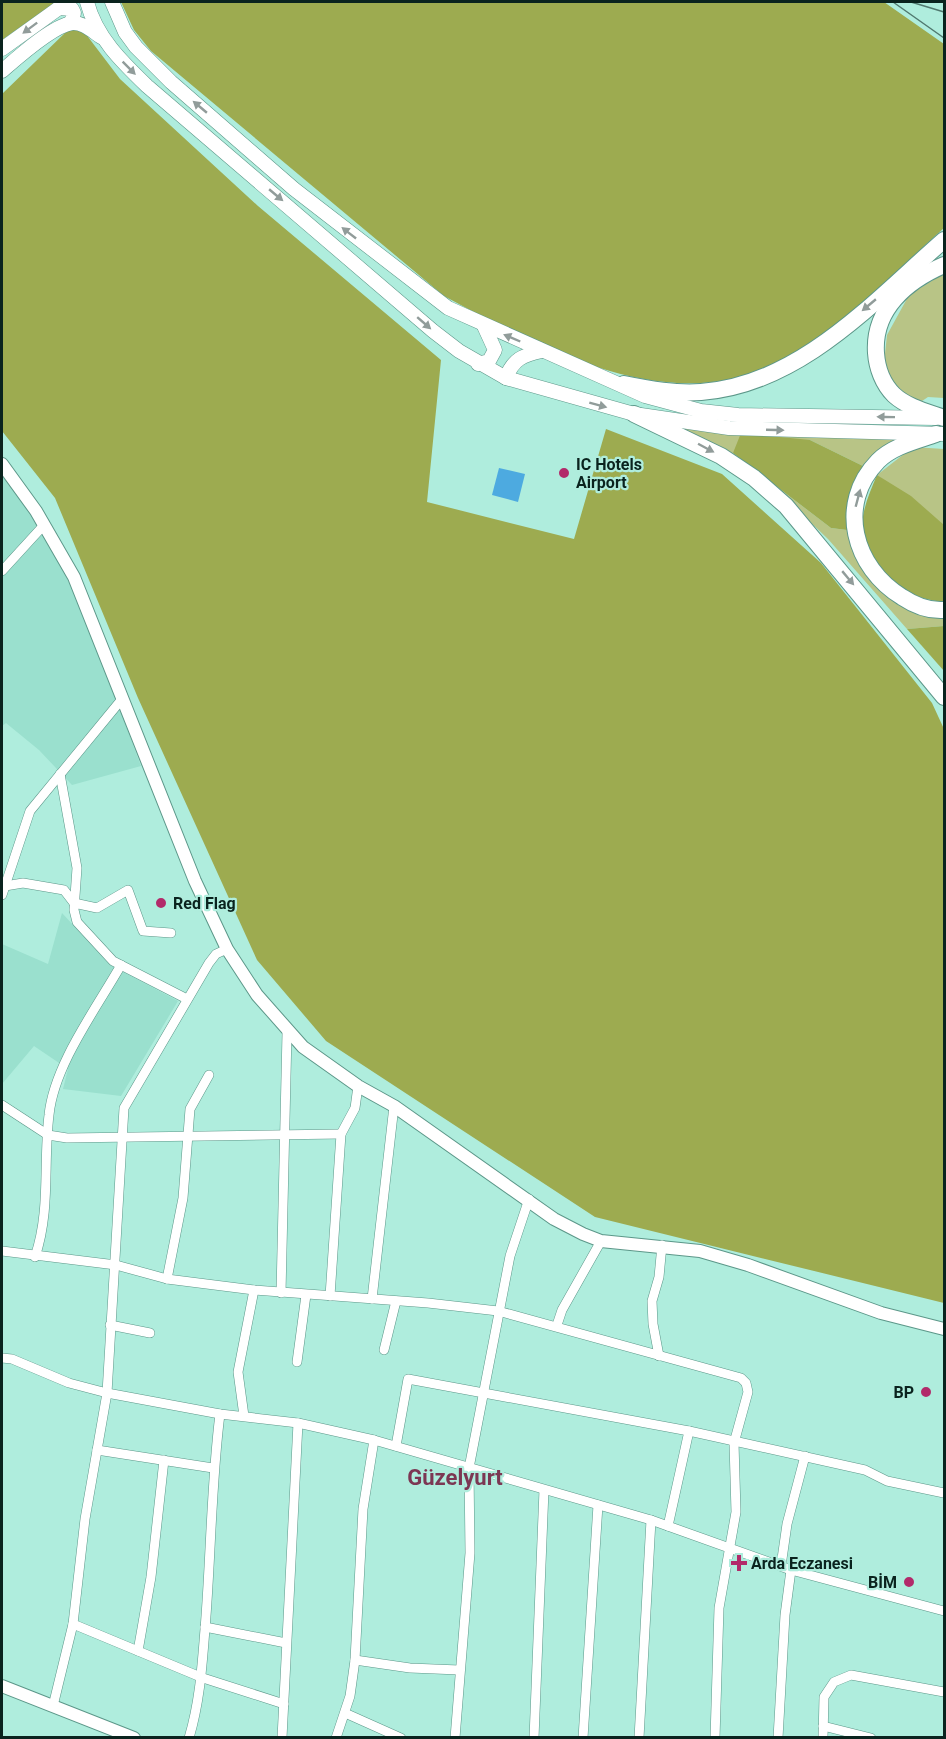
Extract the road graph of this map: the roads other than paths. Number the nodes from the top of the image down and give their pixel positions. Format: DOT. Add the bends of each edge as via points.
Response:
graph roads {
  1 [pos="87,2"];
  2 [pos="112,2"];
  3 [pos="62,5"];
  4 [pos="71,23"];
  5 [pos="105,40"];
  6 [pos="2,49"];
  7 [pos="2,70"];
  8 [pos="945,240"];
  9 [pos="945,266"];
  10 [pos="484,326"];
  11 [pos="542,351"];
  12 [pos="478,364"];
  13 [pos="506,378"];
  14 [pos="624,384"];
  15 [pos="634,414"];
  16 [pos="942,426"];
  17 [pos="2,465"];
  18 [pos="44,525"];
  19 [pos="2,571"];
  20 [pos="945,610"];
  21 [pos="945,697"];
  22 [pos="122,699"];
  23 [pos="60,774"];
  24 [pos="5,886"];
  25 [pos="2,896"];
  26 [pos="74,903"];
  27 [pos="171,933"];
  28 [pos="227,949"];
  29 [pos="121,965"];
  30 [pos="187,999"];
  31 [pos="288,1033"];
  32 [pos="209,1075"];
  33 [pos="357,1086"];
  34 [pos="2,1105"];
  35 [pos="394,1107"];
  36 [pos="284,1134"];
  37 [pos="341,1134"];
  38 [pos="48,1135"];
  39 [pos="124,1136"];
  40 [pos="187,1136"];
  41 [pos="529,1199"];
  42 [pos="601,1241"];
  43 [pos="662,1245"];
  44 [pos="2,1251"];
  45 [pos="35,1257"];
  46 [pos="116,1265"];
  47 [pos="167,1279"];
  48 [pos="254,1290"];
  49 [pos="281,1293"];
  50 [pos="306,1295"];
  51 [pos="330,1296"];
  52 [pos="372,1299"];
  53 [pos="396,1301"];
  54 [pos="498,1311"];
  55 [pos="110,1325"];
  56 [pos="557,1325"];
  57 [pos="945,1329"];
  58 [pos="150,1333"];
  59 [pos="384,1350"];
  60 [pos="659,1356"];
  61 [pos="2,1358"];
  62 [pos="297,1362"];
  63 [pos="107,1393"];
  64 [pos="485,1393"];
  65 [pos="220,1414"];
  66 [pos="244,1416"];
  67 [pos="298,1423"];
  68 [pos="689,1431"];
  69 [pos="374,1440"];
  70 [pos="734,1443"];
  71 [pos="396,1446"];
  72 [pos="97,1450"];
  73 [pos="805,1456"];
  74 [pos="164,1460"];
  75 [pos="213,1468"];
  76 [pos="469,1468"];
  77 [pos="544,1490"];
  78 [pos="945,1493"];
  79 [pos="598,1505"];
  80 [pos="651,1520"];
  81 [pos="668,1526"];
  82 [pos="728,1546"];
  83 [pos="781,1566"];
  84 [pos="791,1570"];
  85 [pos="945,1611"];
  86 [pos="73,1624"];
  87 [pos="205,1627"];
  88 [pos="286,1643"];
  89 [pos="138,1651"];
  90 [pos="355,1660"];
  91 [pos="459,1670"];
  92 [pos="203,1678"];
  93 [pos="2,1686"];
  94 [pos="945,1692"];
  95 [pos="284,1704"];
  96 [pos="53,1706"];
  97 [pos="345,1713"];
  98 [pos="823,1726"];
  99 [pos="134,1737"];
  100 [pos="189,1737"];
  101 [pos="282,1737"];
  102 [pos="336,1737"];
  103 [pos="400,1737"];
  104 [pos="455,1737"];
  105 [pos="534,1737"];
  106 [pos="583,1737"];
  107 [pos="639,1737"];
  108 [pos="715,1737"];
  109 [pos="778,1737"];
  110 [pos="823,1737"];
  111 [pos="871,1737"];
  1 -- 5 [label="main road"];
  10 -- 2 [label="main road, one-way" via="448,308 394,268 294,189 171,82 136,47"];
  3 -- 4 [label="main road" via="74,13"];
  3 -- 6 [label="main road, one-way"];
  4 -- 5 [label="main road" via="84,26"];
  4 -- 7 [label="main road"];
  5 -- 12 [label="main road, one-way" via="147,86 399,302"];
  8 -- 14 [label="highway, one-way" via="824,344 768,377 702,392"];
  9 -- 16 [label="highway" via="912,283 896,299 875,335 877,362 885,383 895,396"];
  11 -- 10 [label="main road, one-way"];
  10 -- 12 [label="main road" via="495,350 489,362"];
  11 -- 13 [label="main road" via="514,362"];
  11 -- 14 [label="main road"];
  12 -- 13 [label="main road"];
  13 -- 15 [label="main road, one-way"];
  16 -- 14 [label="main road, one-way" via="701,411 645,396"];
  15 -- 16 [label="main road, one-way" via="729,428"];
  15 -- 21 [label="highway, one-way" via="720,456 786,506"];
  20 -- 16 [label="highway, one-way" via="913,604 878,579 857,543 853,521 856,495 879,460"];
  17 -- 18 [label="street"];
  18 -- 19 [label="street"];
  18 -- 22 [label="street" via="74,577"];
  22 -- 23 [label="street"];
  22 -- 28 [label="street" via="195,881"];
  23 -- 24 [label="street" via="30,811"];
  23 -- 26 [label="street" via="76,868"];
  24 -- 25 [label="street"];
  24 -- 26 [label="street" via="23,883 63,890"];
  26 -- 27 [label="street" via="98,908 128,890 143,931"];
  26 -- 29 [label="street" via="77,922"];
  28 -- 30 [label="street" via="216,954"];
  28 -- 31 [label="street"];
  29 -- 30 [label="street"];
  29 -- 38 [label="street" via="70,1054 55,1089"];
  30 -- 39 [label="street" via="127,1099"];
  31 -- 33 [label="street"];
  31 -- 36 [label="street"];
  32 -- 40 [label="street" via="190,1109"];
  33 -- 35 [label="street"];
  33 -- 37 [label="street" via="355,1108"];
  34 -- 38 [label="street"];
  35 -- 41 [label="street"];
  35 -- 52 [label="street"];
  36 -- 37 [label="street"];
  36 -- 40 [label="street"];
  36 -- 49 [label="street"];
  37 -- 51 [label="street"];
  38 -- 39 [label="street"];
  38 -- 45 [label="street" via="46,1207"];
  39 -- 40 [label="street"];
  39 -- 46 [label="street"];
  40 -- 47 [label="street" via="183,1198"];
  41 -- 42 [label="street" via="554,1219"];
  41 -- 54 [label="street" via="510,1256"];
  42 -- 43 [label="street"];
  42 -- 56 [label="street"];
  43 -- 57 [label="street" via="748,1265 881,1313"];
  43 -- 60 [label="street" via="652,1301"];
  44 -- 45 [label="street"];
  45 -- 46 [label="street"];
  46 -- 47 [label="street"];
  46 -- 55 [label="street"];
  47 -- 48 [label="street"];
  48 -- 49 [label="street"];
  48 -- 66 [label="street" via="238,1372"];
  49 -- 50 [label="street"];
  50 -- 51 [label="street"];
  50 -- 62 [label="street"];
  51 -- 52 [label="street"];
  52 -- 53 [label="street"];
  53 -- 54 [label="street"];
  53 -- 59 [label="street"];
  54 -- 56 [label="street"];
  54 -- 64 [label="street"];
  55 -- 58 [label="street"];
  55 -- 63 [label="street"];
  56 -- 60 [label="street"];
  60 -- 70 [label="street" via="734,1375 746,1383 748,1392"];
  61 -- 63 [label="street"];
  63 -- 65 [label="street"];
  63 -- 72 [label="street"];
  64 -- 68 [label="street"];
  64 -- 71 [label="street" via="408,1379"];
  64 -- 76 [label="street"];
  65 -- 66 [label="street"];
  65 -- 75 [label="street"];
  66 -- 67 [label="street"];
  67 -- 69 [label="street"];
  67 -- 88 [label="street"];
  68 -- 70 [label="street"];
  68 -- 81 [label="street"];
  69 -- 71 [label="street"];
  69 -- 90 [label="street" via="363,1509"];
  70 -- 73 [label="street"];
  70 -- 82 [label="street" via="736,1512"];
  71 -- 76 [label="street"];
  72 -- 74 [label="street"];
  72 -- 86 [label="street"];
  73 -- 78 [label="street" via="865,1470 887,1481"];
  73 -- 83 [label="street" via="787,1524"];
  74 -- 75 [label="street"];
  74 -- 89 [label="street"];
  75 -- 87 [label="street"];
  76 -- 77 [label="street"];
  76 -- 91 [label="street" via="470,1553"];
  77 -- 79 [label="street"];
  77 -- 105 [label="street"];
  79 -- 80 [label="street"];
  79 -- 106 [label="street"];
  80 -- 81 [label="street"];
  80 -- 107 [label="street"];
  81 -- 82 [label="street"];
  82 -- 83 [label="street"];
  82 -- 108 [label="street" via="719,1608"];
  83 -- 84 [label="street"];
  84 -- 85 [label="street"];
  84 -- 109 [label="street"];
  86 -- 89 [label="street"];
  86 -- 96 [label="street"];
  87 -- 88 [label="street"];
  87 -- 92 [label="street"];
  88 -- 95 [label="street"];
  89 -- 92 [label="street"];
  90 -- 91 [label="street"];
  90 -- 97 [label="street"];
  91 -- 104 [label="street"];
  92 -- 95 [label="street"];
  92 -- 100 [label="street"];
  93 -- 96 [label="street"];
  94 -- 98 [label="street" via="851,1675 834,1682 824,1697"];
  95 -- 101 [label="street"];
  96 -- 99 [label="street"];
  97 -- 102 [label="street"];
  97 -- 103 [label="street"];
  98 -- 110 [label="street"];
  98 -- 111 [label="street"];
}
